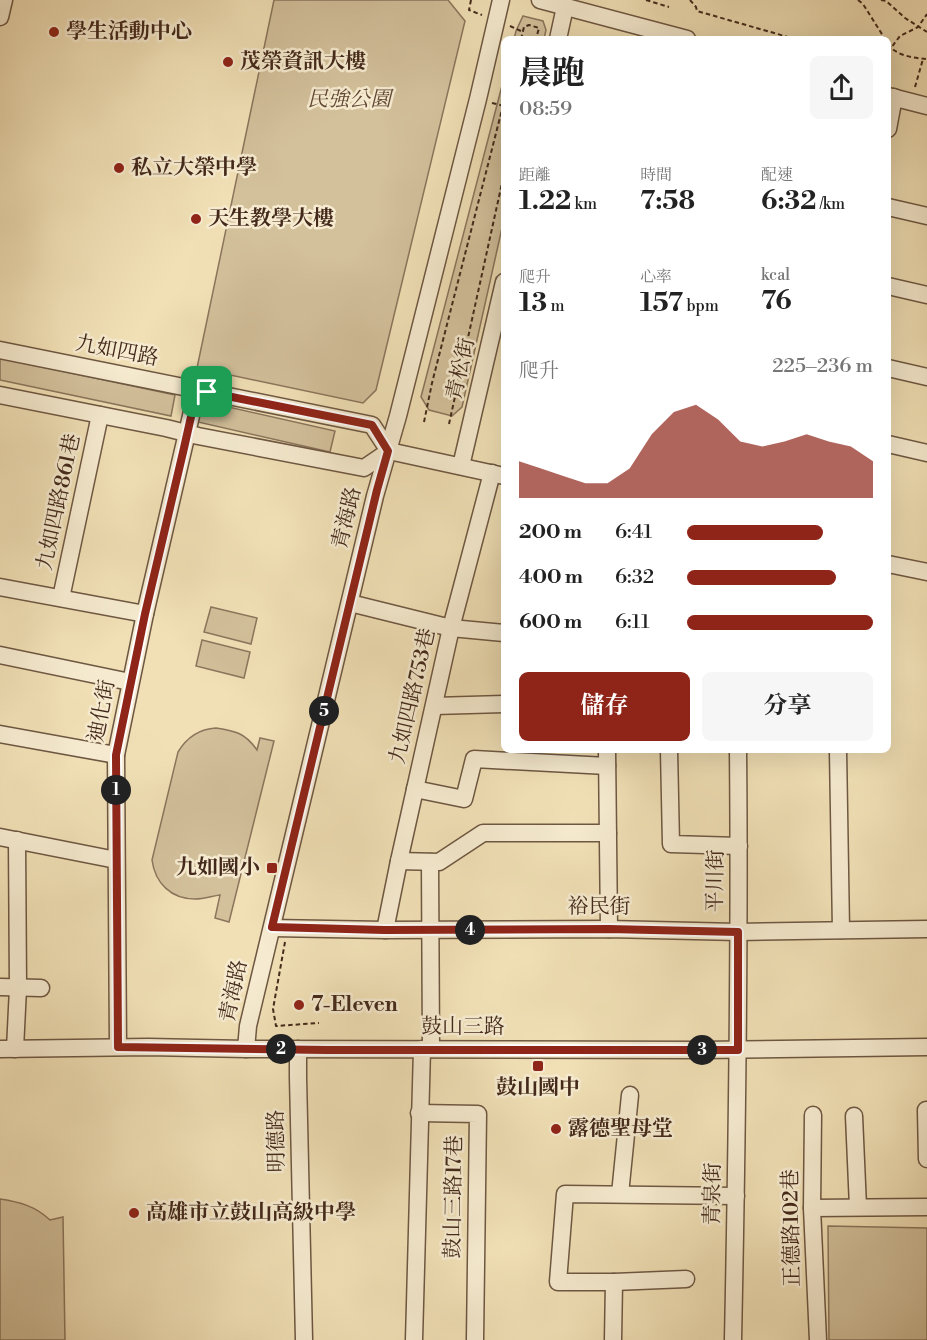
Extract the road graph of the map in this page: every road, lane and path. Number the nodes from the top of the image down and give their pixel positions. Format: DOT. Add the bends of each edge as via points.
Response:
graph roads {
  1 [pos="4,0"];
  2 [pos="471,0"];
  3 [pos="501,0"];
  4 [pos="540,0"];
  5 [pos="646,0"];
  6 [pos="690,0"];
  7 [pos="858,0"];
  8 [pos="881,0"];
  9 [pos="887,1"];
  10 [pos="566,7"];
  11 [pos="669,7"];
  12 [pos="469,10"];
  13 [pos="927,14"];
  14 [pos="0,17"];
  15 [pos="918,27"];
  16 [pos="927,32"];
  17 [pos="522,36"];
  18 [pos="537,36"];
  19 [pos="559,36"];
  20 [pos="674,36"];
  21 [pos="784,36"];
  22 [pos="883,36"];
  23 [pos="891,47"];
  24 [pos="891,51"];
  25 [pos="927,59"];
  26 [pos="891,97"];
  27 [pos="927,106"];
  28 [pos="501,114"];
  29 [pos="501,188"];
  30 [pos="891,208"];
  31 [pos="927,216"];
  32 [pos="891,287"];
  33 [pos="927,295"];
  34 [pos="501,305"];
  35 [pos="0,350"];
  36 [pos="891,369"];
  37 [pos="927,377"];
  38 [pos="197,390"];
  39 [pos="0,395"];
  40 [pos="100,415"];
  41 [pos="424,422"];
  42 [pos="449,424"];
  43 [pos="188,433"];
  44 [pos="891,445"];
  45 [pos="388,451"];
  46 [pos="927,453"];
  47 [pos="461,466"];
  48 [pos="498,474"];
  49 [pos="891,565"];
  50 [pos="927,572"];
  51 [pos="0,586"];
  52 [pos="61,598"];
  53 [pos="350,603"];
  54 [pos="145,614"];
  55 [pos="451,628"];
  56 [pos="501,633"];
  57 [pos="0,655"];
  58 [pos="130,682"];
  59 [pos="501,704"];
  60 [pos="434,706"];
  61 [pos="0,734"];
  62 [pos="669,753"];
  63 [pos="738,753"];
  64 [pos="838,753"];
  65 [pos="116,755"];
  66 [pos="536,756"];
  67 [pos="607,758"];
  68 [pos="415,789"];
  69 [pos="608,833"];
  70 [pos="8,839"];
  71 [pos="739,846"];
  72 [pos="116,860"];
  73 [pos="399,861"];
  74 [pos="430,861"];
  75 [pos="272,927"];
  76 [pos="609,929"];
  77 [pos="927,929"];
  78 [pos="384,930"];
  79 [pos="430,930"];
  80 [pos="841,930"];
  81 [pos="738,932"];
  82 [pos="286,939"];
  83 [pos="0,987"];
  84 [pos="18,988"];
  85 [pos="41,988"];
  86 [pos="319,1023"];
  87 [pos="118,1047"];
  88 [pos="927,1047"];
  89 [pos="7,1049"];
  90 [pos="246,1049"];
  91 [pos="298,1049"];
  92 [pos="426,1049"];
  93 [pos="738,1050"];
  94 [pos="630,1095"];
  95 [pos="926,1110"];
  96 [pos="419,1113"];
  97 [pos="813,1115"];
  98 [pos="854,1116"];
  99 [pos="927,1159"];
  100 [pos="620,1194"];
  101 [pos="736,1196"];
  102 [pos="858,1207"];
  103 [pos="927,1207"];
  104 [pos="812,1208"];
  105 [pos="686,1279"];
  106 [pos="614,1282"];
  107 [pos="304,1340"];
  108 [pos="414,1340"];
  109 [pos="475,1340"];
  110 [pos="613,1340"];
  111 [pos="733,1340"];
  112 [pos="818,1340"];
  1 -- 14 [label="street"];
  2 -- 12 [label="path"];
  3 -- 45 [label="street, 青海路"];
  4 -- 10 [label="street"];
  5 -- 11 [label="path"];
  6 -- 21 [label="path" via="697,11"];
  7 -- 22 [label="path"];
  8 -- 9 [label="path"];
  9 -- 15 [label="path"];
  10 -- 19 [label="street"];
  10 -- 20 [label="street"];
  13 -- 15 [label="path"];
  15 -- 16 [label="path"];
  15 -- 23 [label="path" via="900,36"];
  17 -- 18 [label="path" via="524,27 529,25 539,28"];
  24 -- 25 [label="path"];
  26 -- 27 [label="street"];
  28 -- 41 [label="path"];
  29 -- 42 [label="path"];
  30 -- 31 [label="street"];
  32 -- 33 [label="street"];
  34 -- 47 [label="street, 青松街"];
  35 -- 38 [label="street, 九如四路"];
  36 -- 37 [label="street"];
  38 -- 43 [label="street, 迪化街"];
  38 -- 45 [label="street, 九如四路" via="372,425"];
  39 -- 40 [label="street"];
  40 -- 43 [label="street"];
  40 -- 52 [label="street, 九如四路861巷"];
  43 -- 45 [label="street" via="364,468"];
  43 -- 54 [label="street, 迪化街"];
  44 -- 46 [label="street"];
  45 -- 47 [label="street"];
  45 -- 53 [label="street, 青海路"];
  47 -- 48 [label="street"];
  48 -- 55 [label="street, 九如四路753巷"];
  49 -- 50 [label="street"];
  51 -- 52 [label="street"];
  52 -- 54 [label="street"];
  53 -- 55 [label="street"];
  53 -- 75 [label="street, 青海路"];
  54 -- 58 [label="street, 迪化街"];
  55 -- 56 [label="street"];
  55 -- 60 [label="street, 九如四路753巷"];
  57 -- 58 [label="street"];
  58 -- 65 [label="street, 迪化街"];
  59 -- 60 [label="street"];
  60 -- 68 [label="street, 九如四路753巷"];
  61 -- 65 [label="street"];
  62 -- 71 [label="street" via="671,844"];
  63 -- 71 [label="street, 平川街"];
  64 -- 80 [label="street"];
  65 -- 72 [label="street, 迪化街"];
  66 -- 67 [label="street"];
  66 -- 68 [label="street" via="474,759 464,799"];
  67 -- 69 [label="street"];
  68 -- 73 [label="street, 九如四路753巷"];
  69 -- 74 [label="street" via="483,833 439,862"];
  69 -- 76 [label="street"];
  70 -- 72 [label="street"];
  70 -- 84 [label="street"];
  71 -- 81 [label="street, 平川街"];
  72 -- 87 [label="street, 迪化街"];
  73 -- 74 [label="street"];
  73 -- 78 [label="street, 九如四路753巷"];
  74 -- 79 [label="street, 鼓山三路17巷"];
  75 -- 78 [label="street, 裕民街"];
  75 -- 90 [label="street, 青海路"];
  76 -- 79 [label="street, 裕民街"];
  76 -- 81 [label="street, 裕民街"];
  77 -- 80 [label="street, 裕民街"];
  78 -- 79 [label="street, 裕民街"];
  79 -- 92 [label="street, 鼓山三路17巷"];
  80 -- 81 [label="street, 裕民街"];
  81 -- 93 [label="street, 平川街"];
  82 -- 86 [label="path" via="273,1009 276,1026"];
  83 -- 84 [label="street"];
  84 -- 85 [label="street"];
  84 -- 89 [label="street"];
  87 -- 89 [label="street, 鼓山三路"];
  87 -- 90 [label="street, 鼓山三路"];
  88 -- 93 [label="street, 鼓山三路"];
  90 -- 91 [label="street, 鼓山三路"];
  91 -- 92 [label="street, 鼓山三路"];
  91 -- 107 [label="street, 明德路"];
  92 -- 93 [label="street, 鼓山三路"];
  92 -- 96 [label="street, 鼓山三路17巷"];
  93 -- 101 [label="street, 青泉街"];
  94 -- 100 [label="street"];
  95 -- 99 [label="street"];
  96 -- 108 [label="street, 鼓山三路17巷"];
  96 -- 109 [label="street, 鼓山三路17巷" via="478,1113"];
  97 -- 104 [label="street, 正德路102巷"];
  98 -- 102 [label="street"];
  100 -- 101 [label="street"];
  100 -- 106 [label="street" via="565,1194 558,1282"];
  101 -- 111 [label="street, 青泉街"];
  102 -- 103 [label="street"];
  102 -- 104 [label="street"];
  104 -- 112 [label="street, 正德路102巷"];
  105 -- 106 [label="street"];
  106 -- 110 [label="street"];
}
